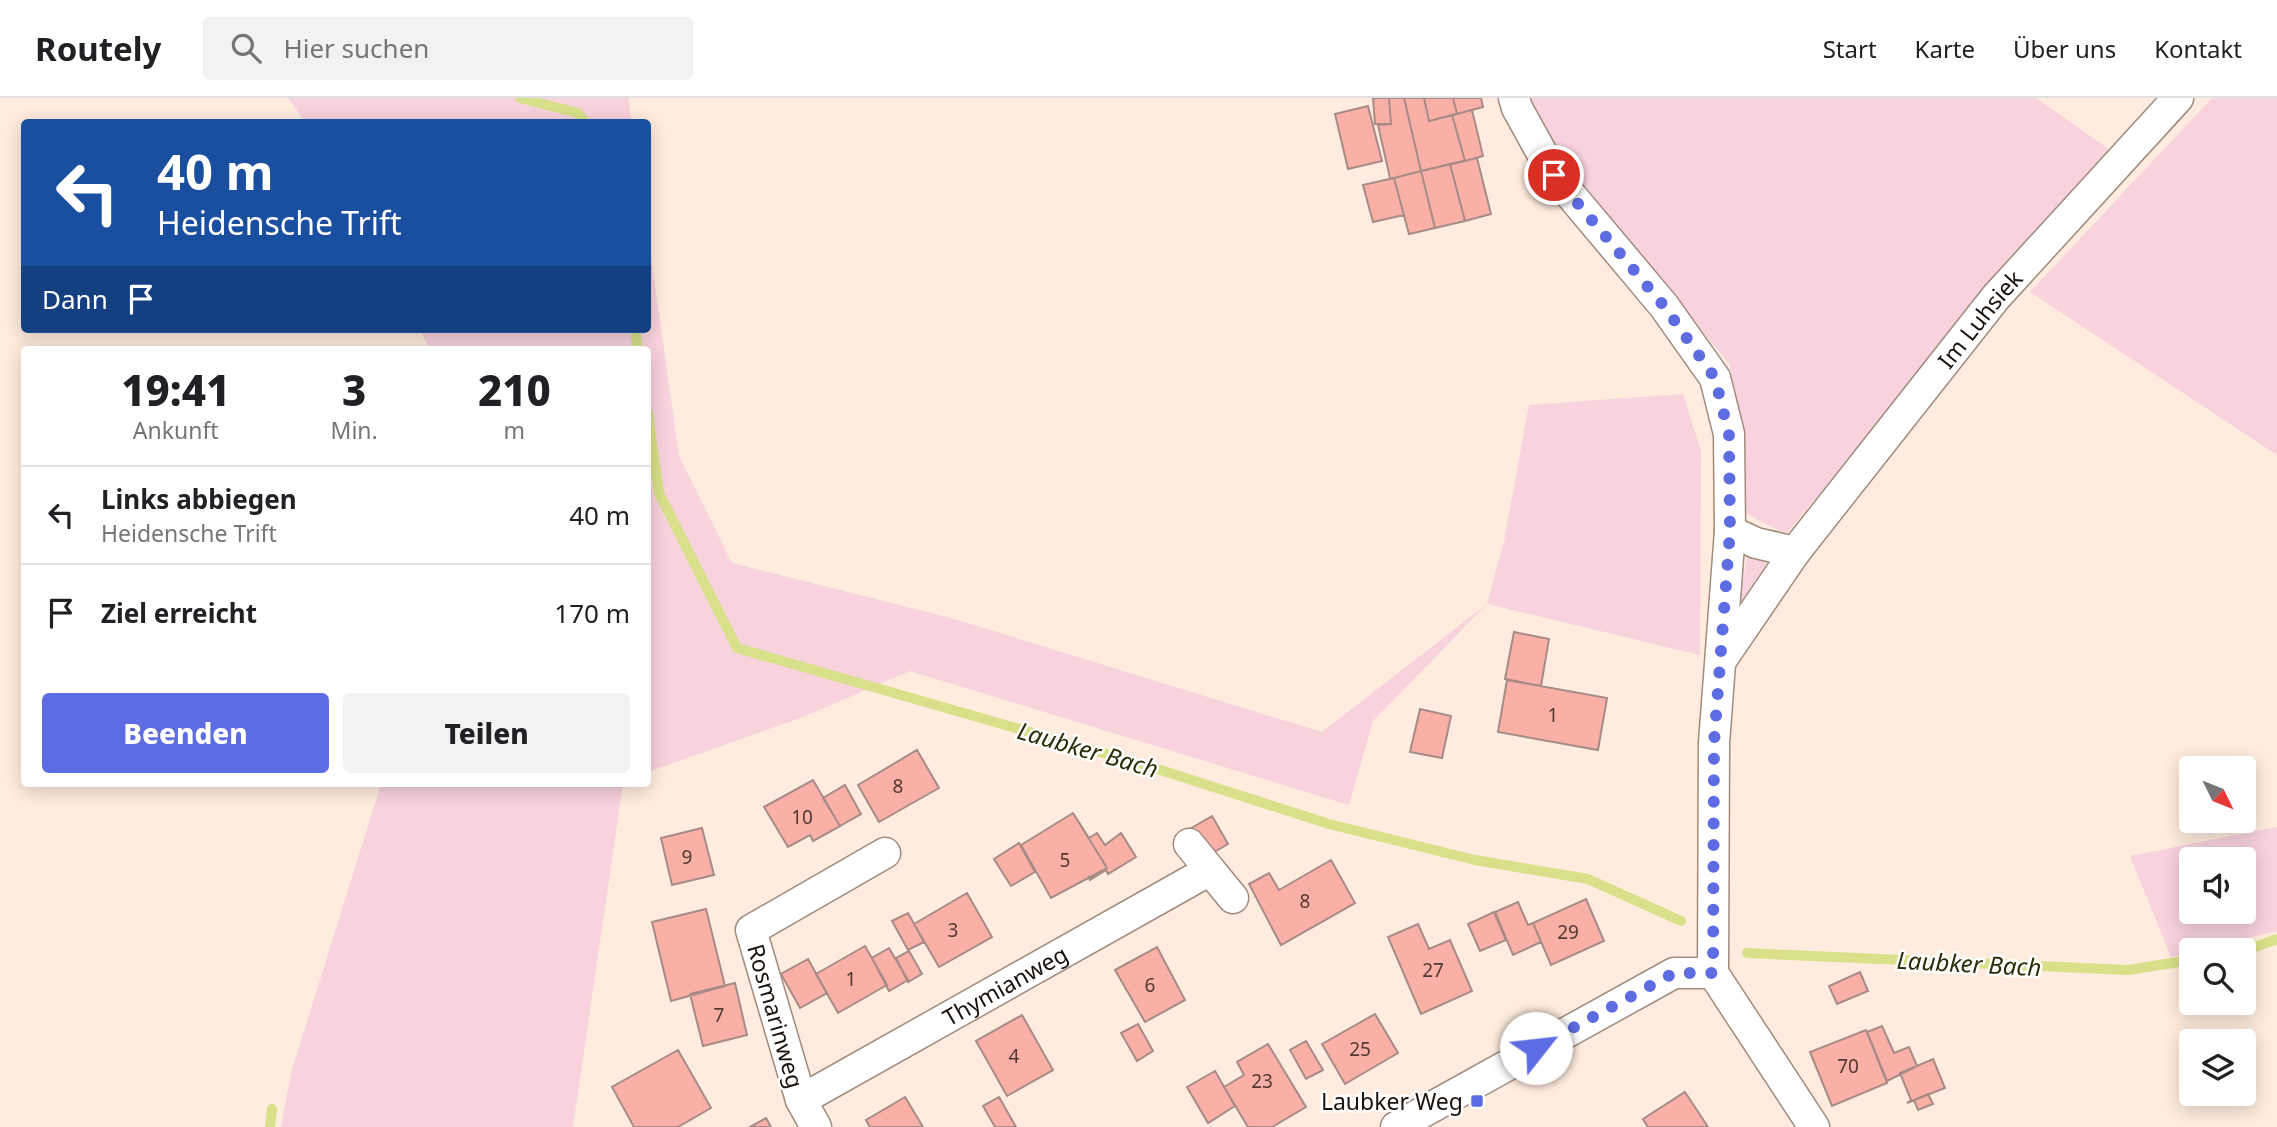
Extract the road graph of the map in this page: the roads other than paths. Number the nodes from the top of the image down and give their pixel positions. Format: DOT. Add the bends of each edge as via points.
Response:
graph roads {
  1 [pos="1514,98"];
  2 [pos="2178,98"];
  3 [pos="1730,531"];
  4 [pos="1795,552"];
  5 [pos="1722,659"];
  6 [pos="1189,844"];
  7 [pos="885,853"];
  8 [pos="1210,870"];
  9 [pos="1233,898"];
  10 [pos="1713,973"];
  11 [pos="801,1100"];
  12 [pos="816,1127"];
  13 [pos="1396,1127"];
  14 [pos="1814,1127"];
  1 -- 3 [label="street" via="1554,175 1664,306 1715,378 1729,435"];
  2 -- 4 [label="street, Im Luhsiek" via="1996,297"];
  3 -- 4 [label="street"];
  3 -- 5 [label="street"];
  4 -- 5 [label="street, Im Luhsiek"];
  5 -- 10 [label="street" via="1714,743"];
  6 -- 8 [label="street"];
  7 -- 11 [label="street, Rosmarinweg" via="751,930"];
  8 -- 9 [label="street"];
  8 -- 11 [label="street, Thymianweg"];
  10 -- 13 [label="street" via="1674,973"];
  10 -- 14 [label="street"];
  11 -- 12 [label="street, Rosmarinweg"];
}
